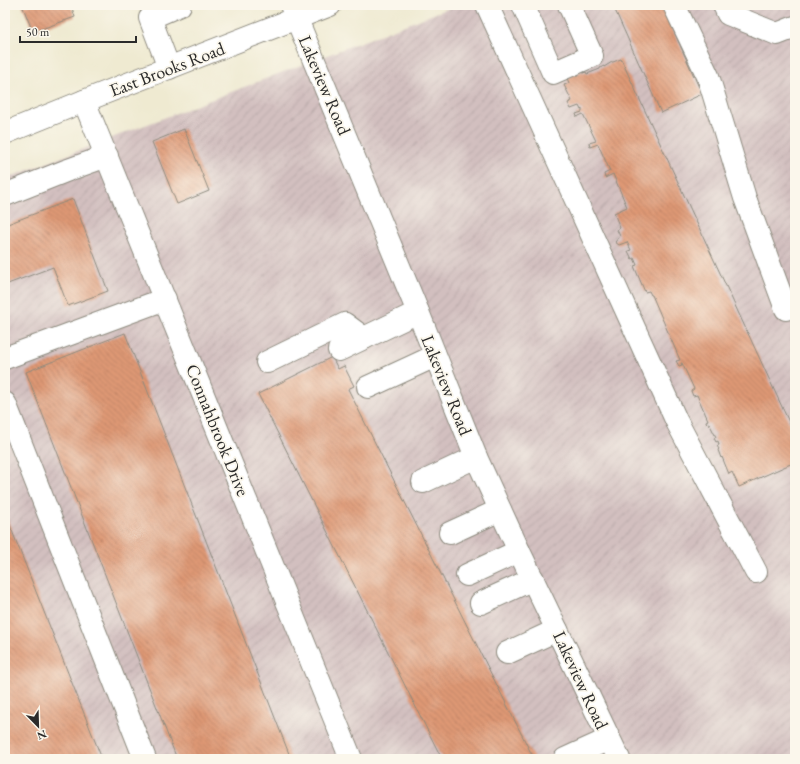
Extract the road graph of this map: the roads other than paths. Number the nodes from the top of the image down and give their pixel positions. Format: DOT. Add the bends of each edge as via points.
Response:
graph roads {
  1 [pos="180,5"];
  2 [pos="330,5"];
  3 [pos="486,5"];
  4 [pos="523,5"];
  5 [pos="570,5"];
  6 [pos="674,5"];
  7 [pos="724,5"];
  8 [pos="294,12"];
  9 [pos="795,27"];
  10 [pos="169,68"];
  11 [pos="84,101"];
  12 [pos="5,133"];
  13 [pos="107,156"];
  14 [pos="5,195"];
  15 [pos="165,299"];
  16 [pos="786,309"];
  17 [pos="418,312"];
  18 [pos="364,338"];
  19 [pos="339,350"];
  20 [pos="435,356"];
  21 [pos="5,358"];
  22 [pos="267,362"];
  23 [pos="368,387"];
  24 [pos="5,403"];
  25 [pos="476,458"];
  26 [pos="423,482"];
  27 [pos="500,510"];
  28 [pos="450,533"];
  29 [pos="519,550"];
  30 [pos="756,572"];
  31 [pos="467,575"];
  32 [pos="533,579"];
  33 [pos="481,603"];
  34 [pos="557,630"];
  35 [pos="507,653"];
  36 [pos="609,739"];
  37 [pos="145,759"];
  38 [pos="351,759"];
  39 [pos="565,759"];
  40 [pos="619,759"];
  1 -- 10 [label="street" via="150,18"];
  2 -- 8 [label="street, East Brooks Road"];
  3 -- 30 [label="street" via="677,422"];
  4 -- 5 [label="street" via="554,73 592,56"];
  6 -- 16 [label="street" via="708,76 745,198"];
  7 -- 9 [label="street" via="728,14 777,34"];
  8 -- 10 [label="street, East Brooks Road"];
  8 -- 17 [label="street, Lakeview Road"];
  10 -- 11 [label="street, East Brooks Road"];
  11 -- 12 [label="street, East Brooks Road"];
  11 -- 13 [label="street, Connahbrook Drive"];
  13 -- 14 [label="street"];
  13 -- 15 [label="street, Connahbrook Drive"];
  15 -- 21 [label="street"];
  15 -- 38 [label="street, Connahbrook Drive"];
  17 -- 18 [label="street"];
  17 -- 20 [label="street, Lakeview Road"];
  18 -- 19 [label="street"];
  18 -- 22 [label="street" via="345,324"];
  20 -- 23 [label="street"];
  20 -- 25 [label="street, Lakeview Road"];
  24 -- 37 [label="street"];
  25 -- 26 [label="street"];
  25 -- 27 [label="street, Lakeview Road"];
  27 -- 28 [label="street"];
  27 -- 29 [label="street, Lakeview Road"];
  29 -- 31 [label="street"];
  29 -- 32 [label="street, Lakeview Road"];
  32 -- 33 [label="street"];
  32 -- 34 [label="street, Lakeview Road"];
  34 -- 35 [label="street"];
  34 -- 36 [label="street, Lakeview Road"];
  36 -- 39 [label="street"];
  36 -- 40 [label="street, Lakeview Road"];
}
